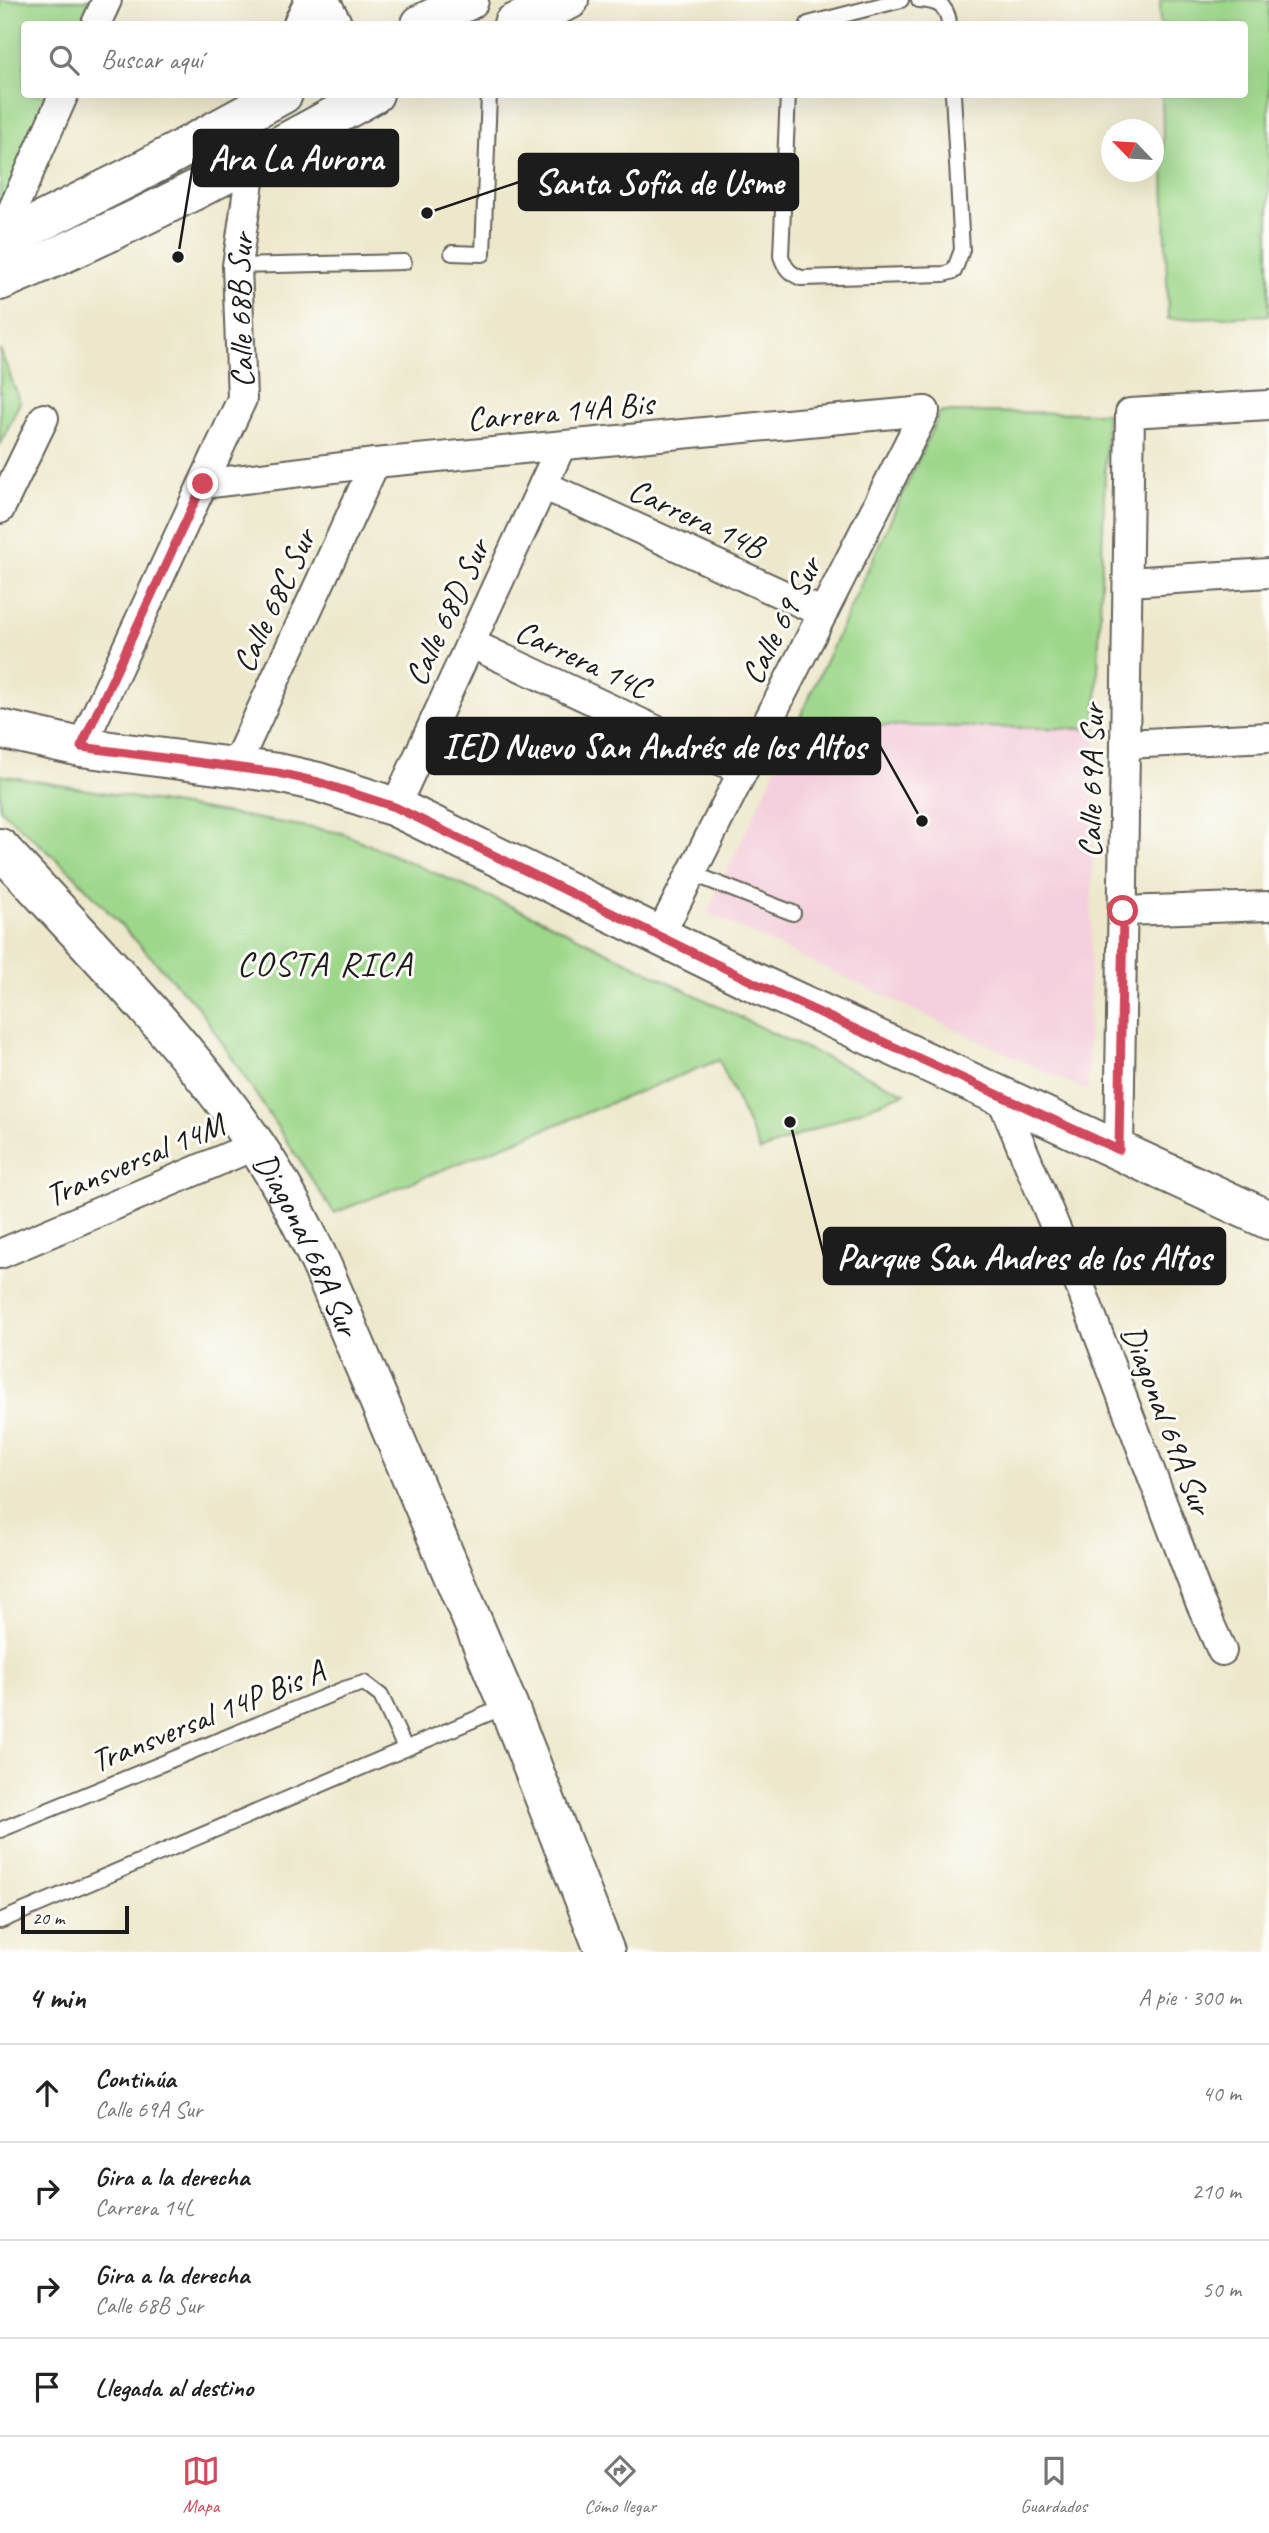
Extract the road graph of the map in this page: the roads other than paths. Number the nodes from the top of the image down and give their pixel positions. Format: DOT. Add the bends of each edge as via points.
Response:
graph roads {
  1 [pos="107,0"];
  2 [pos="317,0"];
  3 [pos="469,0"];
  4 [pos="569,0"];
  5 [pos="901,0"];
  6 [pos="919,0"];
  7 [pos="97,21"];
  8 [pos="305,21"];
  9 [pos="330,21"];
  10 [pos="427,21"];
  11 [pos="520,21"];
  12 [pos="820,21"];
  13 [pos="949,21"];
  14 [pos="62,98"];
  15 [pos="273,98"];
  16 [pos="367,98"];
  17 [pos="489,98"];
  18 [pos="788,98"];
  19 [pos="953,98"];
  20 [pos="252,161"];
  21 [pos="0,240"];
  22 [pos="452,253"];
  23 [pos="404,261"];
  24 [pos="237,266"];
  25 [pos="0,281"];
  26 [pos="1269,405"];
  27 [pos="925,411"];
  28 [pos="44,418"];
  29 [pos="561,446"];
  30 [pos="375,463"];
  31 [pos="203,484"];
  32 [pos="543,485"];
  33 [pos="0,509"];
  34 [pos="1269,573"];
  35 [pos="1128,582"];
  36 [pos="823,613"];
  37 [pos="470,643"];
  38 [pos="0,729"];
  39 [pos="1269,737"];
  40 [pos="1125,744"];
  41 [pos="81,747"];
  42 [pos="235,766"];
  43 [pos="743,771"];
  44 [pos="395,807"];
  45 [pos="0,848"];
  46 [pos="691,873"];
  47 [pos="1269,906"];
  48 [pos="1123,911"];
  49 [pos="793,913"];
  50 [pos="660,935"];
  51 [pos="1000,1095"];
  52 [pos="256,1145"];
  53 [pos="1119,1150"];
  54 [pos="1269,1220"];
  55 [pos="0,1254"];
  56 [pos="1222,1651"];
  57 [pos="508,1706"];
  58 [pos="405,1748"];
  59 [pos="0,1830"];
  60 [pos="0,1921"];
  61 [pos="605,1952"];
  1 -- 7 [label="street"];
  2 -- 8 [label="street"];
  2 -- 9 [label="street"];
  3 -- 10 [label="street"];
  4 -- 11 [label="street"];
  5 -- 12 [label="lane"];
  6 -- 13 [label="lane" via="942,5"];
  14 -- 21 [label="street"];
  15 -- 20 [label="street, Calle 68B Sur"];
  15 -- 21 [label="street" via="136,174"];
  16 -- 20 [label="street"];
  17 -- 22 [label="lane" via="483,254"];
  18 -- 19 [label="lane" via="781,256 791,274 801,278 954,271 962,250"];
  20 -- 24 [label="street, Calle 68B Sur"];
  20 -- 25 [label="street"];
  23 -- 24 [label="lane"];
  24 -- 31 [label="street, Calle 68B Sur" via="242,398"];
  26 -- 35 [label="street, Calle 69A Sur" via="1130,413"];
  27 -- 29 [label="street, Carrera 14A Bis"];
  27 -- 36 [label="street, Calle 69 Sur"];
  28 -- 33 [label="street"];
  29 -- 30 [label="street, Carrera 14A Bis"];
  29 -- 32 [label="street, Calle 68D Sur"];
  30 -- 31 [label="street, Carrera 14A Bis"];
  30 -- 42 [label="street, Calle 68C Sur"];
  31 -- 41 [label="street, Calle 68B Sur"];
  32 -- 36 [label="street, Carrera 14B"];
  32 -- 37 [label="street, Calle 68D Sur"];
  34 -- 35 [label="street"];
  35 -- 40 [label="street, Calle 69A Sur"];
  36 -- 43 [label="street, Calle 69 Sur"];
  37 -- 43 [label="street, Carrera 14C"];
  37 -- 44 [label="street, Calle 68D Sur"];
  38 -- 41 [label="street"];
  39 -- 40 [label="street"];
  40 -- 48 [label="street, Calle 69A Sur"];
  41 -- 42 [label="street"];
  42 -- 44 [label="street" via="318,782"];
  43 -- 46 [label="street, Calle 69 Sur"];
  44 -- 50 [label="street"];
  45 -- 52 [label="street, Diagonal 68A Sur" via="169,1033"];
  46 -- 49 [label="lane"];
  46 -- 50 [label="street, Calle 69 Sur"];
  47 -- 48 [label="street"];
  48 -- 53 [label="street, Calle 69A Sur"];
  50 -- 51 [label="street"];
  51 -- 53 [label="street"];
  51 -- 56 [label="street, Diagonal 69A Sur"];
  52 -- 55 [label="street, Transversal 14M"];
  52 -- 57 [label="street, Diagonal 68A Sur" via="322,1266"];
  53 -- 54 [label="street"];
  57 -- 58 [label="lane"];
  57 -- 61 [label="street, Diagonal 68A Sur"];
  58 -- 59 [label="lane, Transversal 14P Bis A" via="381,1696 364,1683"];
  58 -- 60 [label="lane"];
}
